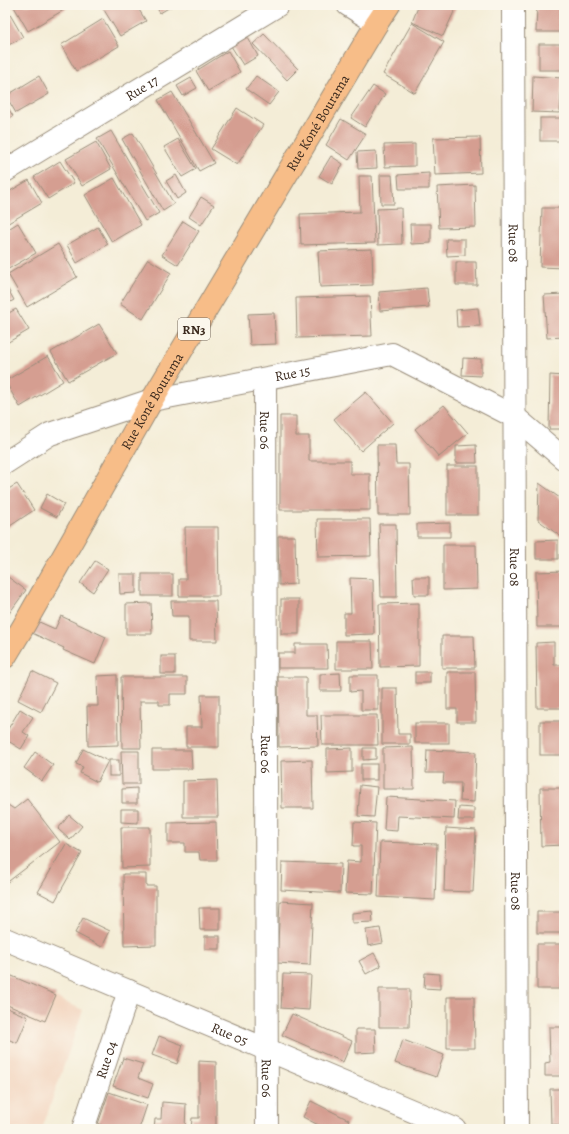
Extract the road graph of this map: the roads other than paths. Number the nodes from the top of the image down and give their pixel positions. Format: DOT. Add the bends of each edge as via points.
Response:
graph roads {
  1 [pos="278,5"];
  2 [pos="348,5"];
  3 [pos="389,5"];
  4 [pos="513,5"];
  5 [pos="377,23"];
  6 [pos="5,172"];
  7 [pos="264,379"];
  8 [pos="152,400"];
  9 [pos="515,417"];
  10 [pos="564,459"];
  11 [pos="5,463"];
  12 [pos="5,657"];
  13 [pos="5,939"];
  14 [pos="129,991"];
  15 [pos="267,1049"];
  16 [pos="83,1129"];
  17 [pos="267,1129"];
  18 [pos="455,1129"];
  19 [pos="517,1129"];
  1 -- 6 [label="street, Rue 17"];
  2 -- 5 [label="street"];
  3 -- 5 [label="highway, Rue Koné Bourama / RN3"];
  4 -- 9 [label="street, Rue 08"];
  5 -- 8 [label="highway, Rue Koné Bourama / RN3"];
  7 -- 8 [label="street, Rue 15"];
  7 -- 9 [label="street, Rue 15" via="392,354"];
  7 -- 15 [label="street, Rue 06"];
  8 -- 11 [label="street, Rue 15" via="50,434"];
  8 -- 12 [label="highway, Rue Koné Bourama / RN3"];
  9 -- 10 [label="street, Rue 15"];
  9 -- 19 [label="street, Rue 08"];
  13 -- 14 [label="street, Rue 05"];
  14 -- 15 [label="street, Rue 05"];
  14 -- 16 [label="street, Rue 04"];
  15 -- 17 [label="street, Rue 06"];
  15 -- 18 [label="street, Rue 05"];
}
